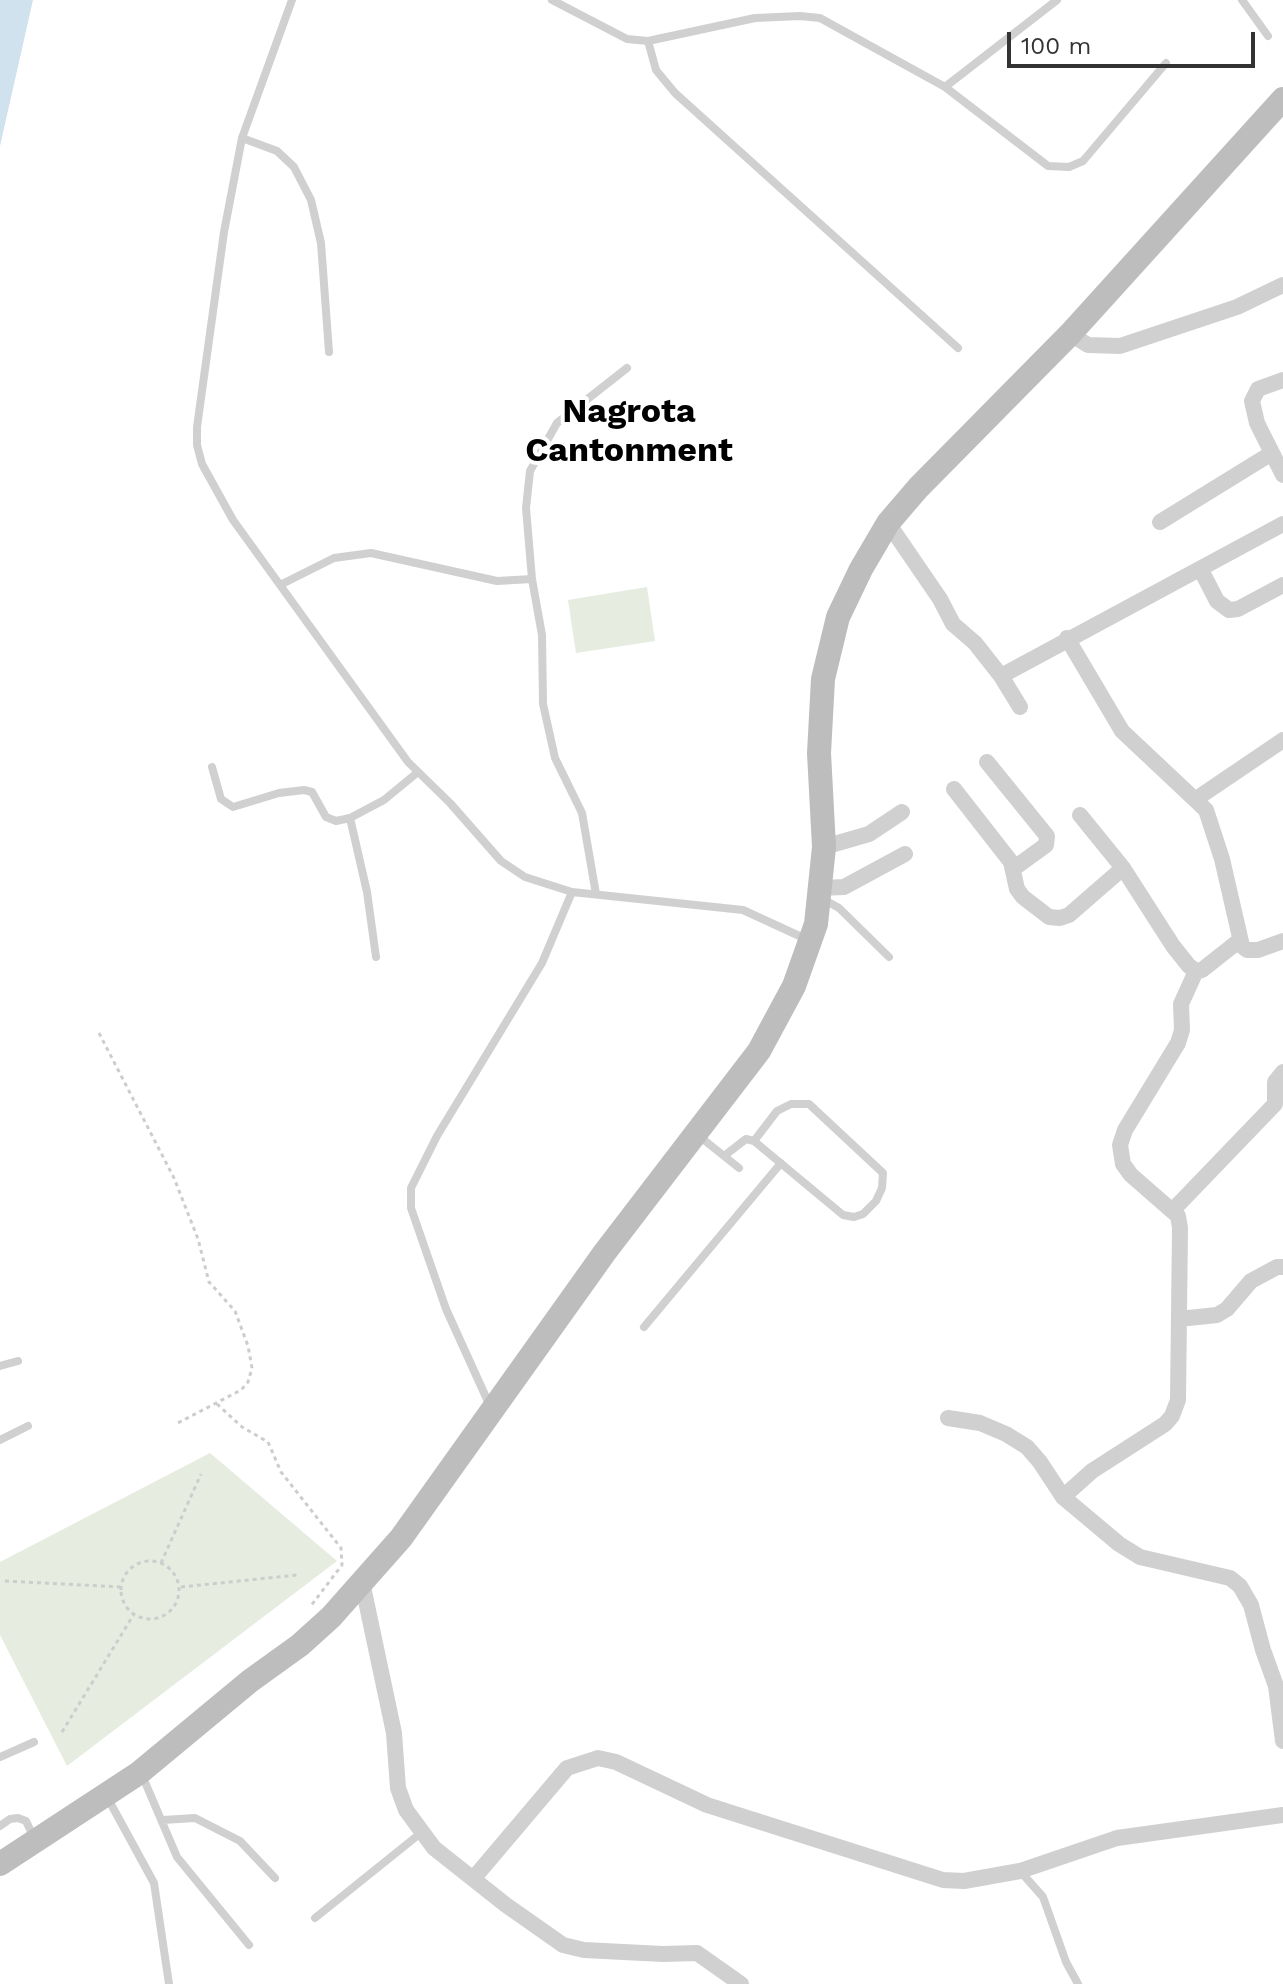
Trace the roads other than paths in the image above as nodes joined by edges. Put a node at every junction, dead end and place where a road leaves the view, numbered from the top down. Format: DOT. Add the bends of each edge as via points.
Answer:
graph roads {
  1 [pos="292,0"];
  2 [pos="552,0"];
  3 [pos="1057,0"];
  4 [pos="1242,0"];
  5 [pos="1268,36"];
  6 [pos="648,41"];
  7 [pos="1166,63"];
  8 [pos="945,87"];
  9 [pos="1283,99"];
  10 [pos="242,138"];
  11 [pos="1283,285"];
  12 [pos="1070,334"];
  13 [pos="958,348"];
  14 [pos="329,352"];
  15 [pos="627,368"];
  16 [pos="1283,380"];
  17 [pos="1272,453"];
  18 [pos="1283,475"];
  19 [pos="1160,522"];
  20 [pos="888,523"];
  21 [pos="1283,524"];
  22 [pos="1201,570"];
  23 [pos="532,579"];
  24 [pos="280,585"];
  25 [pos="1283,585"];
  26 [pos="1067,638"];
  27 [pos="1001,676"];
  28 [pos="1020,707"];
  29 [pos="1283,740"];
  30 [pos="987,762"];
  31 [pos="212,767"];
  32 [pos="418,772"];
  33 [pos="954,789"];
  34 [pos="1196,799"];
  35 [pos="902,812"];
  36 [pos="1080,815"];
  37 [pos="350,818"];
  38 [pos="824,847"];
  39 [pos="905,854"];
  40 [pos="1123,868"];
  41 [pos="1013,869"];
  42 [pos="572,892"];
  43 [pos="819,893"];
  44 [pos="596,894"];
  45 [pos="1240,940"];
  46 [pos="810,941"];
  47 [pos="1283,941"];
  48 [pos="376,957"];
  49 [pos="889,957"];
  50 [pos="1196,971"];
  51 [pos="1283,1072"];
  52 [pos="1280,1100"];
  53 [pos="695,1133"];
  54 [pos="754,1141"];
  55 [pos="724,1156"];
  56 [pos="781,1163"];
  57 [pos="739,1168"];
  58 [pos="1173,1210"];
  59 [pos="1283,1267"];
  60 [pos="1179,1319"];
  61 [pos="644,1327"];
  62 [pos="18,1361"];
  63 [pos="0,1366"];
  64 [pos="492,1410"];
  65 [pos="948,1418"];
  66 [pos="28,1426"];
  67 [pos="0,1440"];
  68 [pos="1063,1497"];
  69 [pos="362,1582"];
  70 [pos="1283,1741"];
  71 [pos="34,1742"];
  72 [pos="0,1757"];
  73 [pos="140,1772"];
  74 [pos="106,1795"];
  75 [pos="1283,1815"];
  76 [pos="163,1820"];
  77 [pos="0,1826"];
  78 [pos="422,1832"];
  79 [pos="35,1841"];
  80 [pos="0,1864"];
  81 [pos="1020,1871"];
  82 [pos="275,1878"];
  83 [pos="473,1879"];
  84 [pos="315,1918"];
  85 [pos="249,1945"];
  86 [pos="169,1984"];
  87 [pos="741,1984"];
  88 [pos="1078,1984"];
  1 -- 10 [label="lane"];
  2 -- 6 [label="lane" via="627,39"];
  3 -- 8 [label="lane"];
  4 -- 5 [label="lane"];
  6 -- 8 [label="lane" via="755,18 820,18"];
  6 -- 13 [label="lane" via="656,70 675,93"];
  7 -- 8 [label="lane" via="1083,161 1069,167 1048,166"];
  9 -- 12 [label="main road"];
  10 -- 14 [label="lane" via="277,151 294,167 311,200 321,243"];
  10 -- 24 [label="lane" via="224,232 197,445 233,520"];
  11 -- 12 [label="street" via="1237,307 1120,346 1088,345"];
  12 -- 20 [label="main road"];
  15 -- 23 [label="lane" via="557,423 530,471 526,508"];
  16 -- 17 [label="street" via="1258,389 1252,401"];
  17 -- 18 [label="street"];
  17 -- 19 [label="street"];
  20 -- 27 [label="street" via="953,624"];
  20 -- 38 [label="main road" via="838,617 823,679 819,753"];
  21 -- 22 [label="street"];
  22 -- 25 [label="street" via="1217,601 1229,610"];
  22 -- 26 [label="street"];
  23 -- 24 [label="lane" via="497,581 371,553 334,558"];
  23 -- 44 [label="lane" via="542,635 543,704 555,758 582,813"];
  24 -- 32 [label="lane"];
  26 -- 27 [label="street"];
  26 -- 34 [label="street" via="1122,731"];
  27 -- 28 [label="street"];
  29 -- 34 [label="street"];
  30 -- 41 [label="street" via="1047,836 1046,845"];
  31 -- 37 [label="lane" via="221,799 233,807 304,790 312,792 326,817"];
  32 -- 37 [label="lane" via="384,800"];
  32 -- 42 [label="lane" via="501,861 525,877"];
  33 -- 41 [label="street"];
  34 -- 45 [label="street" via="1212,823"];
  35 -- 38 [label="street" via="869,834"];
  36 -- 40 [label="street"];
  37 -- 48 [label="lane"];
  38 -- 43 [label="main road"];
  39 -- 43 [label="street" via="844,887"];
  40 -- 41 [label="street" via="1060,918 1049,917 1023,897"];
  40 -- 50 [label="street" via="1173,946"];
  42 -- 44 [label="lane"];
  42 -- 64 [label="lane" via="542,963 411,1188 411,1208 446,1309"];
  43 -- 46 [label="main road"];
  43 -- 49 [label="lane"];
  44 -- 46 [label="lane" via="743,910"];
  45 -- 47 [label="street" via="1247,950"];
  45 -- 50 [label="street"];
  46 -- 53 [label="main road" via="794,986 759,1051"];
  50 -- 58 [label="street" via="1181,1004 1178,1043 1120,1145 1131,1175"];
  51 -- 52 [label="street" via="1275,1082"];
  52 -- 58 [label="street"];
  53 -- 55 [label="lane"];
  53 -- 64 [label="main road"];
  54 -- 55 [label="lane" via="746,1139"];
  54 -- 56 [label="lane"];
  54 -- 56 [label="lane" via="777,1111 809,1104 883,1173 882,1188 863,1214 843,1215"];
  55 -- 57 [label="lane"];
  56 -- 61 [label="lane"];
  58 -- 60 [label="street" via="1180,1228"];
  59 -- 60 [label="street" via="1251,1281 1217,1315"];
  60 -- 68 [label="street" via="1178,1400 1172,1416"];
  62 -- 63 [label="lane"];
  64 -- 69 [label="main road" via="408,1528"];
  65 -- 68 [label="street" via="980,1423 1027,1447"];
  66 -- 67 [label="lane"];
  68 -- 70 [label="street" via="1140,1557 1230,1578 1240,1586 1276,1686"];
  69 -- 73 [label="main road" via="305,1640"];
  69 -- 78 [label="street" via="394,1733 398,1788"];
  71 -- 72 [label="lane"];
  73 -- 74 [label="main road"];
  73 -- 76 [label="lane"];
  74 -- 79 [label="main road"];
  74 -- 86 [label="lane" via="154,1883"];
  75 -- 81 [label="street" via="1117,1838"];
  76 -- 82 [label="lane" via="195,1818 240,1841"];
  76 -- 85 [label="lane" via="177,1857"];
  77 -- 79 [label="lane" via="10,1819 26,1821"];
  78 -- 83 [label="street"];
  78 -- 84 [label="lane"];
  79 -- 80 [label="main road"];
  81 -- 83 [label="street" via="964,1881 921,1875 707,1805 598,1758 567,1768"];
  81 -- 88 [label="lane" via="1043,1897"];
  83 -- 87 [label="street" via="563,1945 697,1953"];
}
